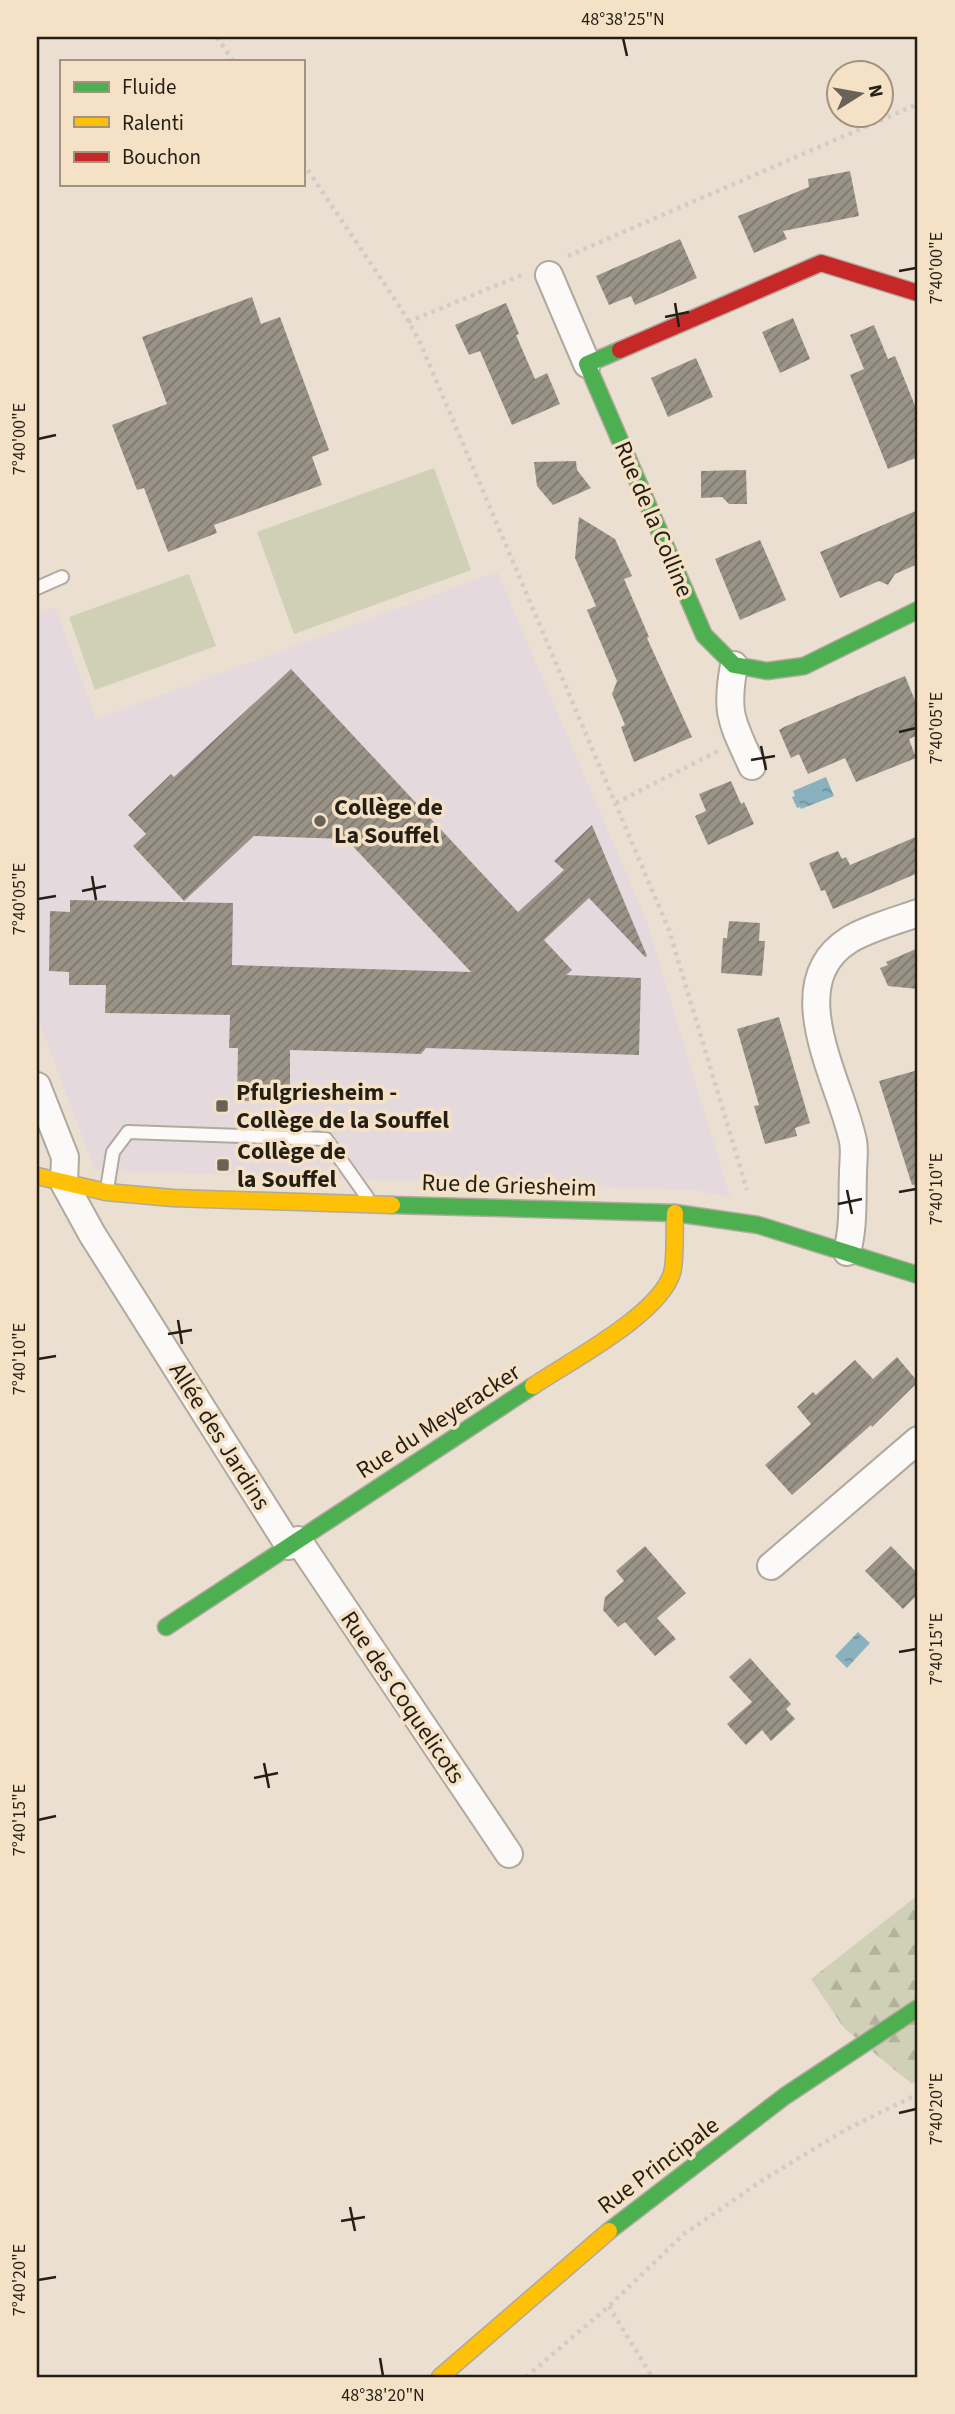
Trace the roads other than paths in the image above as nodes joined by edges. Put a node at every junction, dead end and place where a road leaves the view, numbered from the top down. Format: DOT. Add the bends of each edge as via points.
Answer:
graph roads {
  1 [pos="547,268"];
  2 [pos="918,293"];
  3 [pos="587,364"];
  4 [pos="62,577"];
  5 [pos="37,588"];
  6 [pos="918,610"];
  7 [pos="734,664"];
  8 [pos="752,766"];
  9 [pos="918,912"];
  10 [pos="37,1086"];
  11 [pos="37,1176"];
  12 [pos="77,1186"];
  13 [pos="106,1192"];
  14 [pos="371,1203"];
  15 [pos="675,1213"];
  16 [pos="847,1252"];
  17 [pos="918,1275"];
  18 [pos="918,1440"];
  19 [pos="293,1543"];
  20 [pos="771,1566"];
  21 [pos="166,1628"];
  22 [pos="509,1854"];
  23 [pos="918,2008"];
  24 [pos="440,2377"];
  1 -- 3 [label="street, Rue de la Colline"];
  2 -- 3 [label="street" via="821,263"];
  3 -- 7 [label="street, Rue de la Colline" via="704,635"];
  4 -- 5 [label="lane"];
  6 -- 7 [label="street" via="804,666 766,671"];
  7 -- 8 [label="street" via="731,718"];
  9 -- 16 [label="street" via="849,940 821,972 816,991 816,1016 854,1143 852,1235"];
  10 -- 12 [label="street"];
  11 -- 12 [label="street, Rue de Griesheim"];
  12 -- 13 [label="street, Rue de Griesheim"];
  12 -- 19 [label="street, Allée des Jardins" via="92,1234"];
  13 -- 14 [label="street, Rue de Griesheim"];
  13 -- 14 [label="lane" via="113,1152 128,1132 246,1135 326,1139"];
  14 -- 15 [label="street, Rue de Griesheim"];
  15 -- 16 [label="street, Rue de Griesheim" via="758,1225"];
  15 -- 19 [label="street, Rue du Meyeracker" via="672,1273 655,1301 634,1320"];
  16 -- 17 [label="street, Rue de Griesheim"];
  18 -- 20 [label="street"];
  19 -- 21 [label="street, Rue du Meyeracker"];
  19 -- 22 [label="street, Rue des Coquelicots"];
  23 -- 24 [label="street, Rue Principale" via="785,2096 592,2244"];
}
